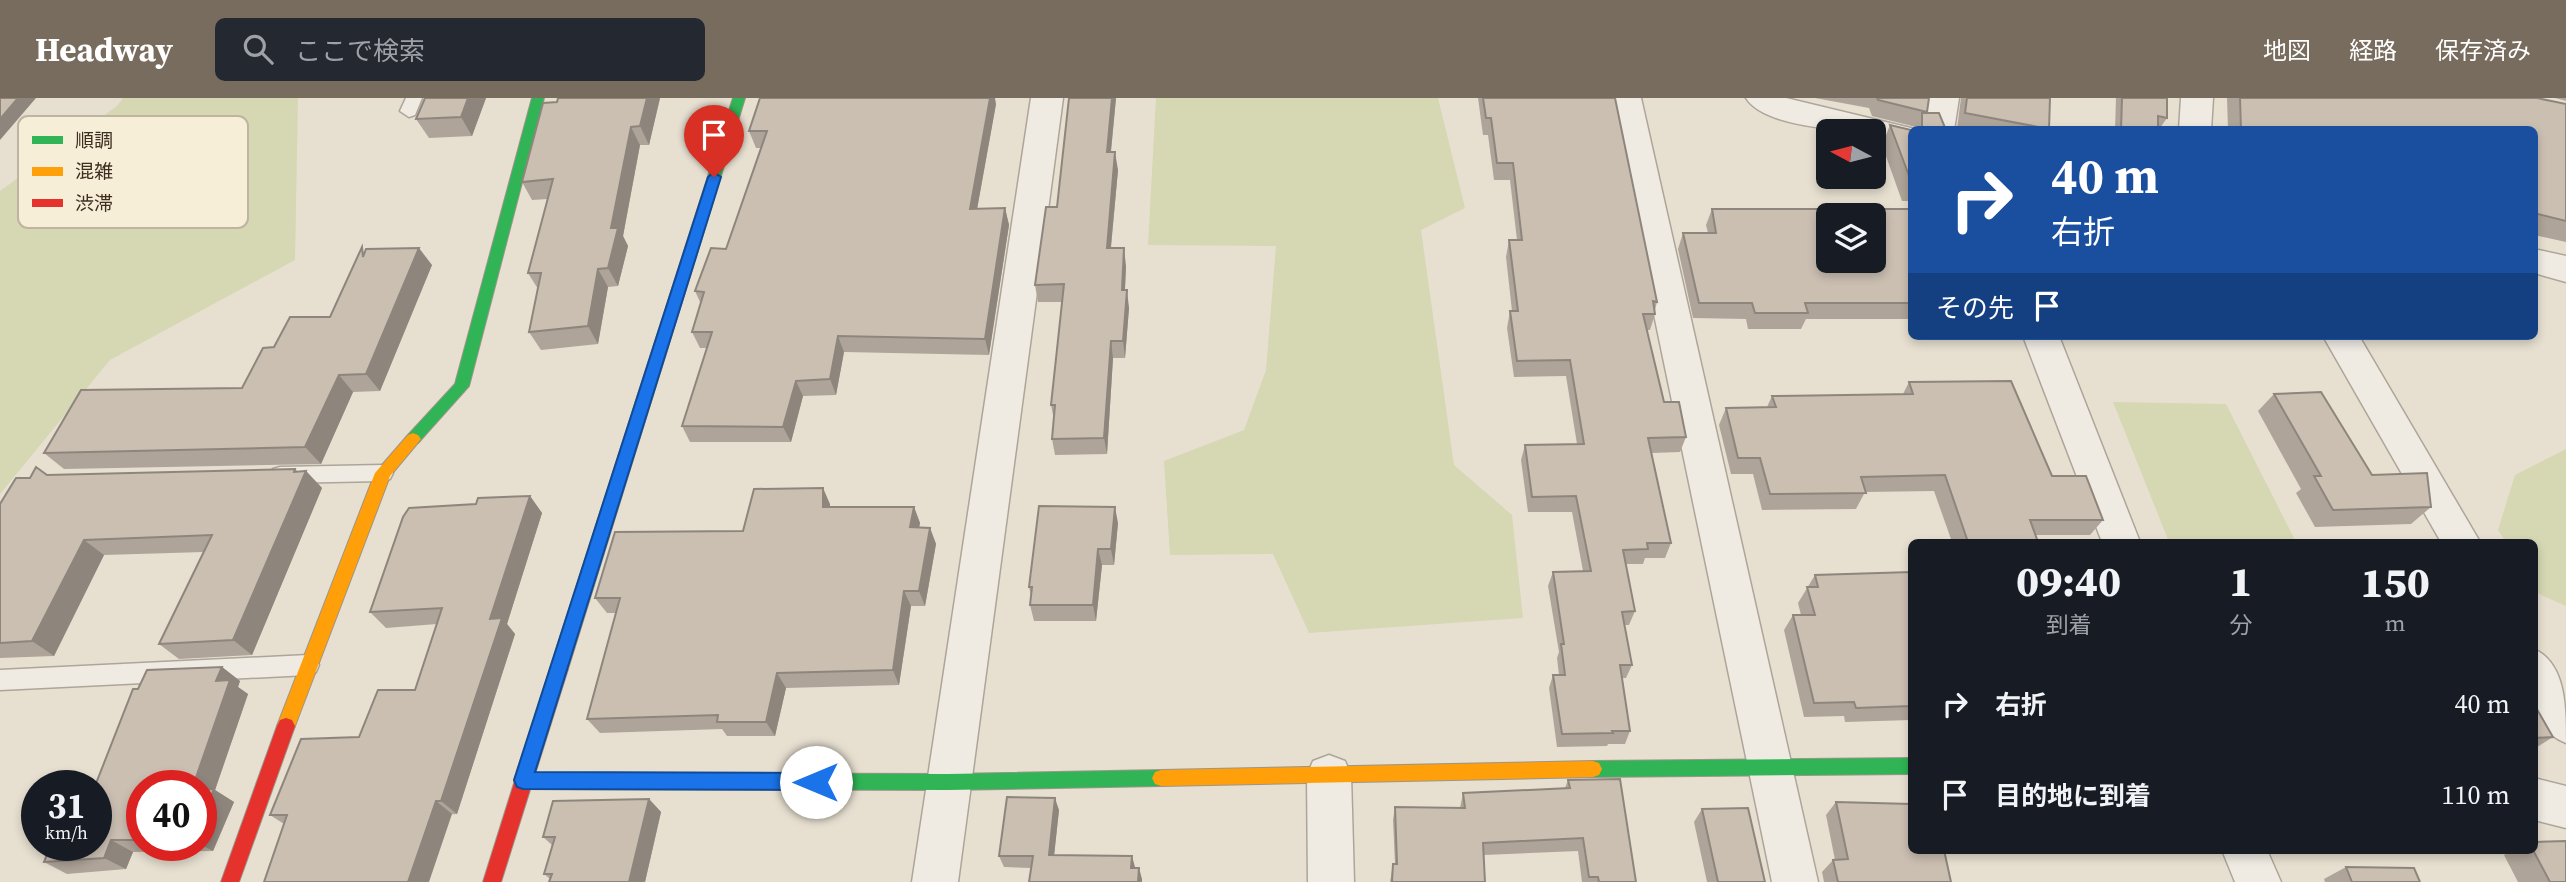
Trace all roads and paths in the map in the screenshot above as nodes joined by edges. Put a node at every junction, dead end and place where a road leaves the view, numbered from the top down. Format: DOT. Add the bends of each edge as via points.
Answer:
graph roads {
  1 [pos="538,98"];
  2 [pos="739,98"];
  3 [pos="1047,98"];
  4 [pos="1625,98"];
  5 [pos="1762,98"];
  6 [pos="1943,98"];
  7 [pos="2197,98"];
  8 [pos="1939,126"];
  9 [pos="2195,126"];
  10 [pos="1908,137"];
  11 [pos="2042,340"];
  12 [pos="2343,340"];
  13 [pos="383,473"];
  14 [pos="259,476"];
  15 [pos="2120,539"];
  16 [pos="2459,539"];
  17 [pos="308,664"];
  18 [pos="2538,675"];
  19 [pos="0,680"];
  20 [pos="2566,723"];
  21 [pos="1768,766"];
  22 [pos="1908,766"];
  23 [pos="1329,775"];
  24 [pos="523,780"];
  25 [pos="948,782"];
  26 [pos="2538,800"];
  27 [pos="2566,807"];
  28 [pos="2246,854"];
  29 [pos="230,882"];
  30 [pos="492,882"];
  31 [pos="935,882"];
  32 [pos="1331,882"];
  33 [pos="1796,882"];
  34 [pos="2258,882"];
  1 -- 13 [label="street" via="462,386"];
  2 -- 24 [label="street"];
  3 -- 25 [label="street"];
  4 -- 21 [label="street"];
  5 -- 10 [label="street" via="1778,107"];
  6 -- 8 [label="street"];
  7 -- 9 [label="street"];
  11 -- 15 [label="street"];
  12 -- 16 [label="street"];
  13 -- 14 [label="lane"];
  13 -- 17 [label="street"];
  17 -- 19 [label="lane"];
  17 -- 29 [label="street"];
  18 -- 20 [label="street"];
  21 -- 22 [label="street"];
  21 -- 23 [label="street"];
  21 -- 33 [label="street"];
  23 -- 25 [label="street"];
  23 -- 32 [label="street"];
  24 -- 25 [label="street"];
  24 -- 30 [label="street"];
  25 -- 31 [label="street"];
  26 -- 27 [label="street"];
  28 -- 34 [label="street"];
}
